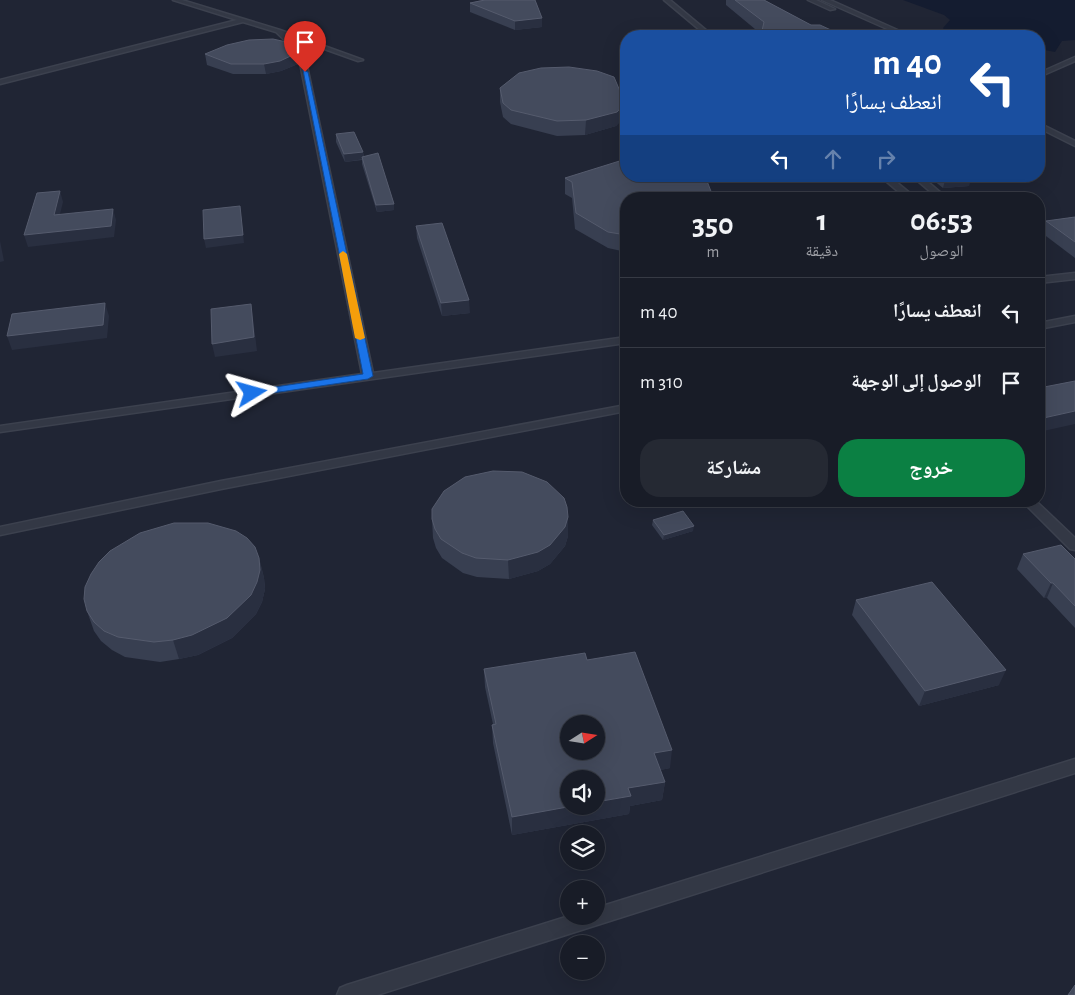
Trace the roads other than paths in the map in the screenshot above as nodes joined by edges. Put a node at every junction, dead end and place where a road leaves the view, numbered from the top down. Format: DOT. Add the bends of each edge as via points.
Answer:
graph roads {
  1 [pos="176,0"];
  2 [pos="667,0"];
  3 [pos="811,0"];
  4 [pos="825,0"];
  5 [pos="242,21"];
  6 [pos="703,30"];
  7 [pos="880,30"];
  8 [pos="894,30"];
  9 [pos="278,31"];
  10 [pos="1075,59"];
  11 [pos="360,60"];
  12 [pos="1045,73"];
  13 [pos="0,82"];
  14 [pos="1045,128"];
  15 [pos="1075,144"];
  16 [pos="892,182"];
  17 [pos="923,182"];
  18 [pos="904,192"];
  19 [pos="935,192"];
  20 [pos="1075,276"];
  21 [pos="1045,280"];
  22 [pos="1075,319"];
  23 [pos="1045,325"];
  24 [pos="620,341"];
  25 [pos="368,376"];
  26 [pos="620,409"];
  27 [pos="0,429"];
  28 [pos="1034,507"];
  29 [pos="0,532"];
  30 [pos="1075,546"];
  31 [pos="1075,766"];
  32 [pos="347,995"];
  1 -- 5 [label="lane"];
  2 -- 6 [label="lane"];
  3 -- 7 [label="lane"];
  4 -- 8 [label="lane"];
  5 -- 9 [label="lane"];
  5 -- 13 [label="lane"];
  9 -- 11 [label="lane"];
  9 -- 25 [label="lane" via="301,52"];
  10 -- 12 [label="lane"];
  14 -- 15 [label="lane"];
  16 -- 18 [label="lane"];
  17 -- 19 [label="lane"];
  20 -- 21 [label="lane"];
  22 -- 23 [label="lane"];
  24 -- 25 [label="lane"];
  25 -- 27 [label="lane"];
  26 -- 29 [label="lane" via="220,485"];
  28 -- 30 [label="lane"];
  31 -- 32 [label="lane"];
}
